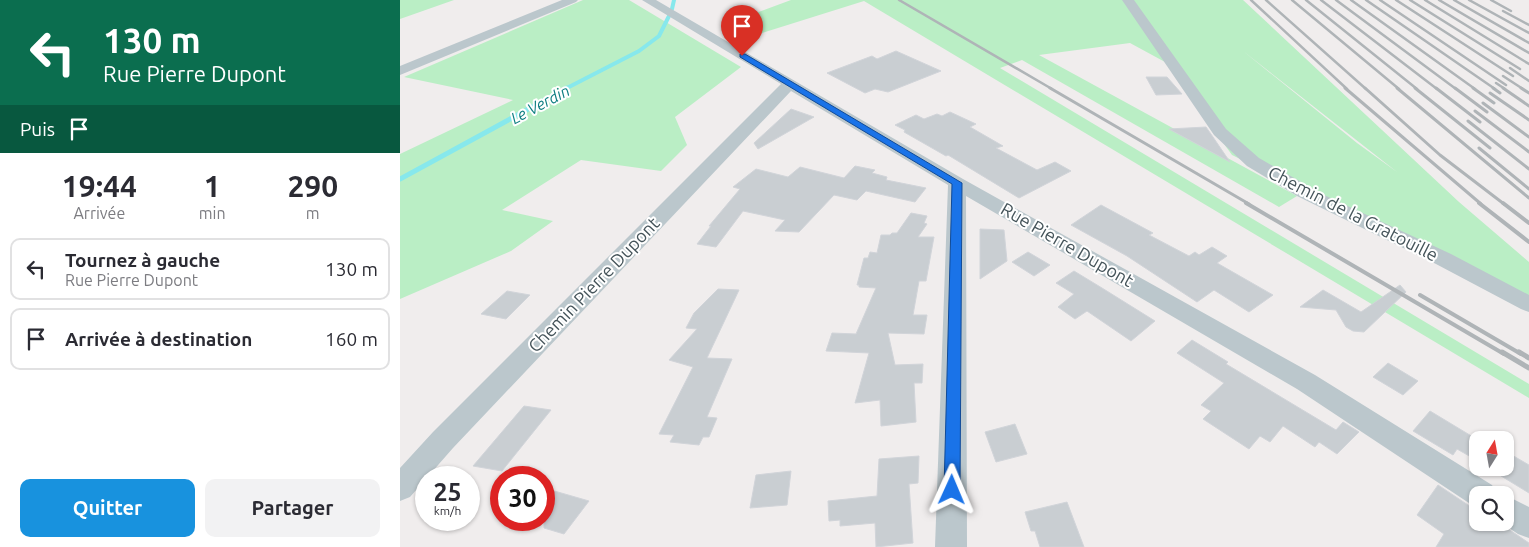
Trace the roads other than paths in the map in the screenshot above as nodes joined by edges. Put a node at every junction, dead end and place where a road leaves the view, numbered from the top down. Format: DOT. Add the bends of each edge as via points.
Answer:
graph roads {
  1 [pos="572,0"];
  2 [pos="648,0"];
  3 [pos="1128,0"];
  4 [pos="400,71"];
  5 [pos="790,84"];
  6 [pos="957,183"];
  7 [pos="1529,304"];
  8 [pos="1469,487"];
  9 [pos="400,488"];
  10 [pos="1514,515"];
  11 [pos="1529,524"];
  12 [pos="951,547"];
  1 -- 4 [label="street"];
  2 -- 5 [label="street, Rue Pierre Dupont"];
  3 -- 7 [label="street, Chemin de la Gratouille" via="1220,132 1258,166"];
  5 -- 6 [label="street, Rue Pierre Dupont"];
  5 -- 9 [label="street, Chemin Pierre Dupont"];
  6 -- 8 [label="street, Rue Pierre Dupont" via="1306,382"];
  6 -- 12 [label="street"];
  10 -- 11 [label="street"];
}
